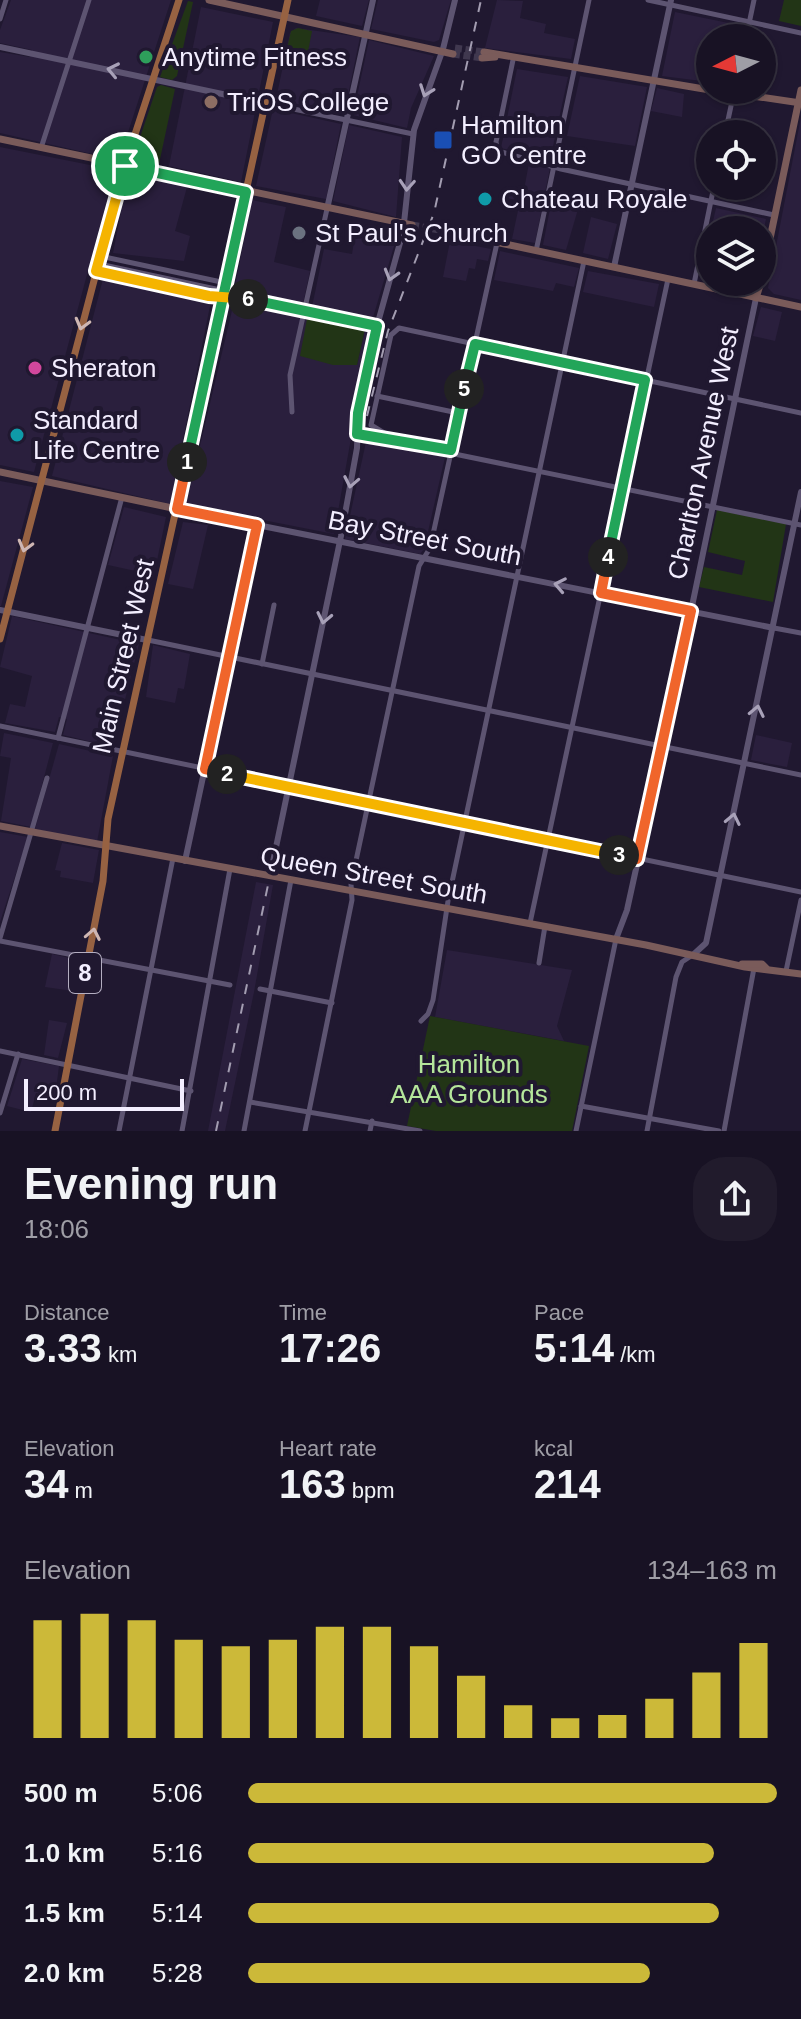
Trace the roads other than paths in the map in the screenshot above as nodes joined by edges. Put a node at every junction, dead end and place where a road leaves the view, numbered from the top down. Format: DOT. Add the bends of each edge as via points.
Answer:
graph roads {
  1 [pos="6,0"];
  2 [pos="89,0"];
  3 [pos="179,0"];
  4 [pos="209,0"];
  5 [pos="288,0"];
  6 [pos="373,0"];
  7 [pos="455,0"];
  8 [pos="589,0"];
  9 [pos="648,0"];
  10 [pos="754,0"];
  11 [pos="671,2"];
  12 [pos="284,16"];
  13 [pos="0,19"];
  14 [pos="750,22"];
  15 [pos="365,33"];
  16 [pos="801,33"];
  17 [pos="0,47"];
  18 [pos="443,49"];
  19 [pos="454,51"];
  20 [pos="483,55"];
  21 [pos="513,60"];
  22 [pos="69,61"];
  23 [pos="575,69"];
  24 [pos="154,79"];
  25 [pos="654,81"];
  26 [pos="696,88"];
  27 [pos="801,90"];
  28 [pos="776,99"];
  29 [pos="265,103"];
  30 [pos="800,103"];
  31 [pos="346,121"];
  32 [pos="413,134"];
  33 [pos="0,139"];
  34 [pos="41,149"];
  35 [pos="125,166"];
  36 [pos="555,166"];
  37 [pos="632,185"];
  38 [pos="246,192"];
  39 [pos="711,201"];
  40 [pos="327,209"];
  41 [pos="774,215"];
  42 [pos="408,224"];
  43 [pos="444,231"];
  44 [pos="497,243"];
  45 [pos="536,251"];
  46 [pos="584,261"];
  47 [pos="98,264"];
  48 [pos="614,267"];
  49 [pos="668,279"];
  50 [pos="694,284"];
  51 [pos="225,289"];
  52 [pos="756,298"];
  53 [pos="801,307"];
  54 [pos="305,311"];
  55 [pos="377,326"];
  56 [pos="475,344"];
  57 [pos="561,362"];
  58 [pos="645,380"];
  59 [pos="377,396"];
  60 [pos="734,399"];
  61 [pos="292,412"];
  62 [pos="801,413"];
  63 [pos="458,414"];
  64 [pos="357,434"];
  65 [pos="399,442"];
  66 [pos="451,450"];
  67 [pos="538,469"];
  68 [pos="0,472"];
  69 [pos="42,480"];
  70 [pos="623,487"];
  71 [pos="801,492"];
  72 [pos="122,496"];
  73 [pos="714,505"];
  74 [pos="177,509"];
  75 [pos="798,524"];
  76 [pos="257,525"];
  77 [pos="340,542"];
  78 [pos="425,559"];
  79 [pos="515,577"];
  80 [pos="601,593"];
  81 [pos="274,605"];
  82 [pos="4,611"];
  83 [pos="691,611"];
  84 [pos="88,628"];
  85 [pos="774,628"];
  86 [pos="801,633"];
  87 [pos="0,639"];
  88 [pos="147,640"];
  89 [pos="228,657"];
  90 [pos="262,664"];
  91 [pos="312,675"];
  92 [pos="391,693"];
  93 [pos="488,712"];
  94 [pos="0,726"];
  95 [pos="572,728"];
  96 [pos="58,738"];
  97 [pos="663,746"];
  98 [pos="122,752"];
  99 [pos="744,762"];
  100 [pos="205,769"];
  101 [pos="801,775"];
  102 [pos="47,778"];
  103 [pos="288,787"];
  104 [pos="367,804"];
  105 [pos="464,823"];
  106 [pos="0,826"];
  107 [pos="33,832"];
  108 [pos="548,841"];
  109 [pos="106,846"];
  110 [pos="173,858"];
  111 [pos="637,859"];
  112 [pos="185,861"];
  113 [pos="230,869"];
  114 [pos="270,876"];
  115 [pos="721,876"];
  116 [pos="291,880"];
  117 [pos="351,891"];
  118 [pos="801,892"];
  119 [pos="801,900"];
  120 [pos="448,908"];
  121 [pos="530,923"];
  122 [pos="545,926"];
  123 [pos="0,939"];
  124 [pos="616,939"];
  125 [pos="694,954"];
  126 [pos="88,958"];
  127 [pos="539,963"];
  128 [pos="742,964"];
  129 [pos="754,968"];
  130 [pos="766,968"];
  131 [pos="150,969"];
  132 [pos="786,971"];
  133 [pos="801,974"];
  134 [pos="210,981"];
  135 [pos="230,985"];
  136 [pos="260,989"];
  137 [pos="271,991"];
  138 [pos="332,1003"];
  139 [pos="421,1021"];
  140 [pos="0,1051"];
  141 [pos="18,1054"];
  142 [pos="67,1065"];
  143 [pos="129,1079"];
  144 [pos="191,1091"];
  145 [pos="250,1102"];
  146 [pos="581,1106"];
  147 [pos="309,1111"];
  148 [pos="0,1113"];
  149 [pos="649,1118"];
  150 [pos="372,1121"];
  151 [pos="55,1131"];
  152 [pos="119,1131"];
  153 [pos="182,1131"];
  154 [pos="244,1131"];
  155 [pos="305,1131"];
  156 [pos="370,1131"];
  157 [pos="420,1131"];
  158 [pos="576,1131"];
  159 [pos="647,1131"];
  160 [pos="721,1131"];
  1 -- 13 [label="street"];
  2 -- 22 [label="street"];
  3 -- 24 [label="main road"];
  4 -- 12 [label="main road"];
  5 -- 12 [label="main road, 8"];
  6 -- 15 [label="street"];
  7 -- 18 [label="street"];
  8 -- 23 [label="street"];
  9 -- 11 [label="street"];
  10 -- 14 [label="street"];
  11 -- 14 [label="street"];
  11 -- 25 [label="street"];
  12 -- 15 [label="main road"];
  12 -- 29 [label="main road, 8"];
  14 -- 16 [label="street"];
  15 -- 18 [label="main road"];
  15 -- 31 [label="street"];
  17 -- 22 [label="street"];
  18 -- 19 [label="main road"];
  18 -- 32 [label="street, one-way"];
  20 -- 21 [label="main road"];
  21 -- 23 [label="main road"];
  21 -- 36 [label="street" via="496,149"];
  24 -- 22 [label="street, one-way"];
  22 -- 34 [label="street"];
  23 -- 25 [label="main road"];
  23 -- 36 [label="street"];
  24 -- 29 [label="street"];
  24 -- 35 [label="main road"];
  25 -- 26 [label="main road"];
  25 -- 37 [label="street"];
  27 -- 30 [label="main road"];
  28 -- 30 [label="main road"];
  29 -- 31 [label="street"];
  29 -- 38 [label="main road, 8"];
  30 -- 41 [label="main road"];
  31 -- 32 [label="street"];
  31 -- 40 [label="street"];
  32 -- 42 [label="street, one-way"];
  33 -- 34 [label="main road"];
  34 -- 35 [label="main road"];
  35 -- 38 [label="main road"];
  35 -- 47 [label="main road"];
  36 -- 37 [label="street"];
  36 -- 45 [label="street"];
  37 -- 39 [label="street"];
  37 -- 48 [label="street"];
  38 -- 40 [label="main road"];
  38 -- 51 [label="main road, Main Street West / 8"];
  39 -- 41 [label="street"];
  39 -- 50 [label="street"];
  40 -- 42 [label="main road"];
  40 -- 54 [label="street"];
  42 -- 55 [label="street, one-way"];
  43 -- 44 [label="main road"];
  44 -- 45 [label="main road"];
  44 -- 56 [label="street"];
  45 -- 46 [label="main road"];
  46 -- 48 [label="main road"];
  46 -- 57 [label="street"];
  47 -- 51 [label="street"];
  47 -- 51 [label="street" via="209,296"];
  47 -- 69 [label="main road, one-way"];
  48 -- 49 [label="main road"];
  49 -- 50 [label="main road"];
  49 -- 58 [label="street"];
  50 -- 52 [label="main road"];
  51 -- 54 [label="street"];
  51 -- 74 [label="main road, Main Street West / 8"];
  52 -- 53 [label="main road"];
  52 -- 60 [label="street, Charlton Avenue West"];
  54 -- 55 [label="street"];
  54 -- 61 [label="street" via="290,376"];
  55 -- 64 [label="street"];
  56 -- 57 [label="street"];
  56 -- 59 [label="street" via="394,330"];
  56 -- 63 [label="street"];
  57 -- 58 [label="street"];
  57 -- 67 [label="street"];
  58 -- 60 [label="street"];
  58 -- 70 [label="street"];
  59 -- 63 [label="street"];
  59 -- 65 [label="street" via="371,428"];
  60 -- 62 [label="street"];
  60 -- 73 [label="street, Charlton Avenue West"];
  63 -- 66 [label="street"];
  64 -- 65 [label="street"];
  64 -- 77 [label="street, one-way"];
  65 -- 66 [label="street"];
  66 -- 67 [label="street"];
  66 -- 78 [label="street"];
  67 -- 70 [label="street"];
  67 -- 79 [label="street"];
  68 -- 69 [label="main road, Bay Street South"];
  69 -- 72 [label="main road, Bay Street South"];
  69 -- 82 [label="main road, one-way"];
  70 -- 73 [label="street"];
  70 -- 80 [label="street"];
  71 -- 75 [label="street"];
  72 -- 74 [label="main road, Bay Street South"];
  72 -- 84 [label="street"];
  73 -- 75 [label="street"];
  73 -- 83 [label="street, Charlton Avenue West"];
  74 -- 76 [label="street, Bay Street South"];
  74 -- 88 [label="main road, Main Street West / 8"];
  75 -- 85 [label="street"];
  76 -- 77 [label="street, Bay Street South"];
  76 -- 89 [label="street"];
  77 -- 78 [label="street, Bay Street South"];
  77 -- 91 [label="street, one-way"];
  78 -- 79 [label="street, Bay Street South"];
  78 -- 92 [label="street" via="419,566"];
  80 -- 79 [label="street, Bay Street South, one-way"];
  79 -- 93 [label="street"];
  80 -- 83 [label="street, Bay Street South"];
  80 -- 95 [label="street"];
  81 -- 90 [label="street"];
  82 -- 84 [label="street"];
  82 -- 87 [label="main road"];
  83 -- 85 [label="street, Bay Street South"];
  83 -- 97 [label="street, Charlton Avenue West"];
  84 -- 88 [label="street"];
  84 -- 96 [label="street"];
  85 -- 86 [label="street, Bay Street South"];
  99 -- 85 [label="street, one-way"];
  88 -- 89 [label="street"];
  88 -- 98 [label="main road, Main Street West / 8"];
  89 -- 90 [label="street"];
  89 -- 100 [label="street"];
  90 -- 91 [label="street"];
  91 -- 92 [label="street"];
  91 -- 103 [label="street"];
  92 -- 93 [label="street"];
  92 -- 104 [label="street"];
  93 -- 95 [label="street"];
  93 -- 105 [label="street"];
  94 -- 96 [label="street"];
  95 -- 97 [label="street"];
  95 -- 108 [label="street"];
  96 -- 98 [label="street"];
  97 -- 99 [label="street"];
  97 -- 111 [label="street, Charlton Avenue West"];
  98 -- 100 [label="street"];
  98 -- 109 [label="main road, Main Street West / 8"];
  99 -- 101 [label="street"];
  115 -- 99 [label="street, one-way"];
  100 -- 103 [label="street"];
  100 -- 112 [label="street"];
  102 -- 107 [label="street"];
  103 -- 104 [label="street"];
  103 -- 114 [label="street"];
  104 -- 105 [label="street"];
  104 -- 117 [label="street"];
  105 -- 108 [label="street"];
  105 -- 120 [label="street"];
  106 -- 107 [label="main road, Queen Street South"];
  107 -- 109 [label="main road, Queen Street South"];
  107 -- 123 [label="street"];
  108 -- 111 [label="street"];
  108 -- 121 [label="street"];
  109 -- 110 [label="main road, Queen Street South"];
  126 -- 109 [label="main road, Main Street West / 8, one-way"];
  110 -- 112 [label="main road, Queen Street South"];
  110 -- 131 [label="street"];
  111 -- 115 [label="street"];
  111 -- 124 [label="street, Charlton Avenue West"];
  112 -- 113 [label="main road, Queen Street South"];
  113 -- 114 [label="main road, Queen Street South"];
  113 -- 134 [label="street"];
  114 -- 116 [label="main road, Queen Street South"];
  115 -- 118 [label="street"];
  115 -- 125 [label="street" via="706,943"];
  116 -- 117 [label="main road, Queen Street South"];
  116 -- 137 [label="street"];
  117 -- 120 [label="main road, Queen Street South"];
  117 -- 138 [label="street"];
  119 -- 132 [label="street"];
  120 -- 121 [label="main road, Queen Street South"];
  120 -- 139 [label="street" via="430,1011"];
  121 -- 122 [label="main road, Queen Street South"];
  122 -- 124 [label="main road, Queen Street South"];
  122 -- 127 [label="street"];
  123 -- 126 [label="street"];
  124 -- 125 [label="main road, Queen Street South"];
  124 -- 146 [label="street, Charlton Avenue West"];
  125 -- 128 [label="main road, Queen Street South"];
  125 -- 149 [label="street" via="682,962 676,977"];
  126 -- 131 [label="street"];
  126 -- 142 [label="main road, Main Street West / 8"];
  128 -- 129 [label="main road, Queen Street South"];
  128 -- 130 [label="main road, Queen Street South"];
  129 -- 130 [label="main road, Queen Street South"];
  129 -- 160 [label="street"];
  130 -- 132 [label="main road, Queen Street South"];
  131 -- 134 [label="street"];
  131 -- 143 [label="street"];
  132 -- 133 [label="main road, Queen Street South"];
  134 -- 135 [label="street"];
  134 -- 144 [label="street"];
  136 -- 137 [label="street"];
  137 -- 138 [label="street"];
  137 -- 145 [label="street"];
  138 -- 147 [label="street"];
  140 -- 141 [label="street"];
  141 -- 142 [label="street"];
  141 -- 148 [label="street"];
  142 -- 143 [label="street"];
  142 -- 151 [label="main road, Main Street West / 8"];
  143 -- 144 [label="street"];
  143 -- 152 [label="street"];
  144 -- 153 [label="street"];
  145 -- 147 [label="street"];
  145 -- 154 [label="street"];
  146 -- 149 [label="street"];
  146 -- 158 [label="street, Charlton Avenue West"];
  147 -- 150 [label="street"];
  147 -- 155 [label="street"];
  149 -- 159 [label="street"];
  149 -- 160 [label="street"];
  150 -- 156 [label="street"];
  150 -- 157 [label="street"];
}
